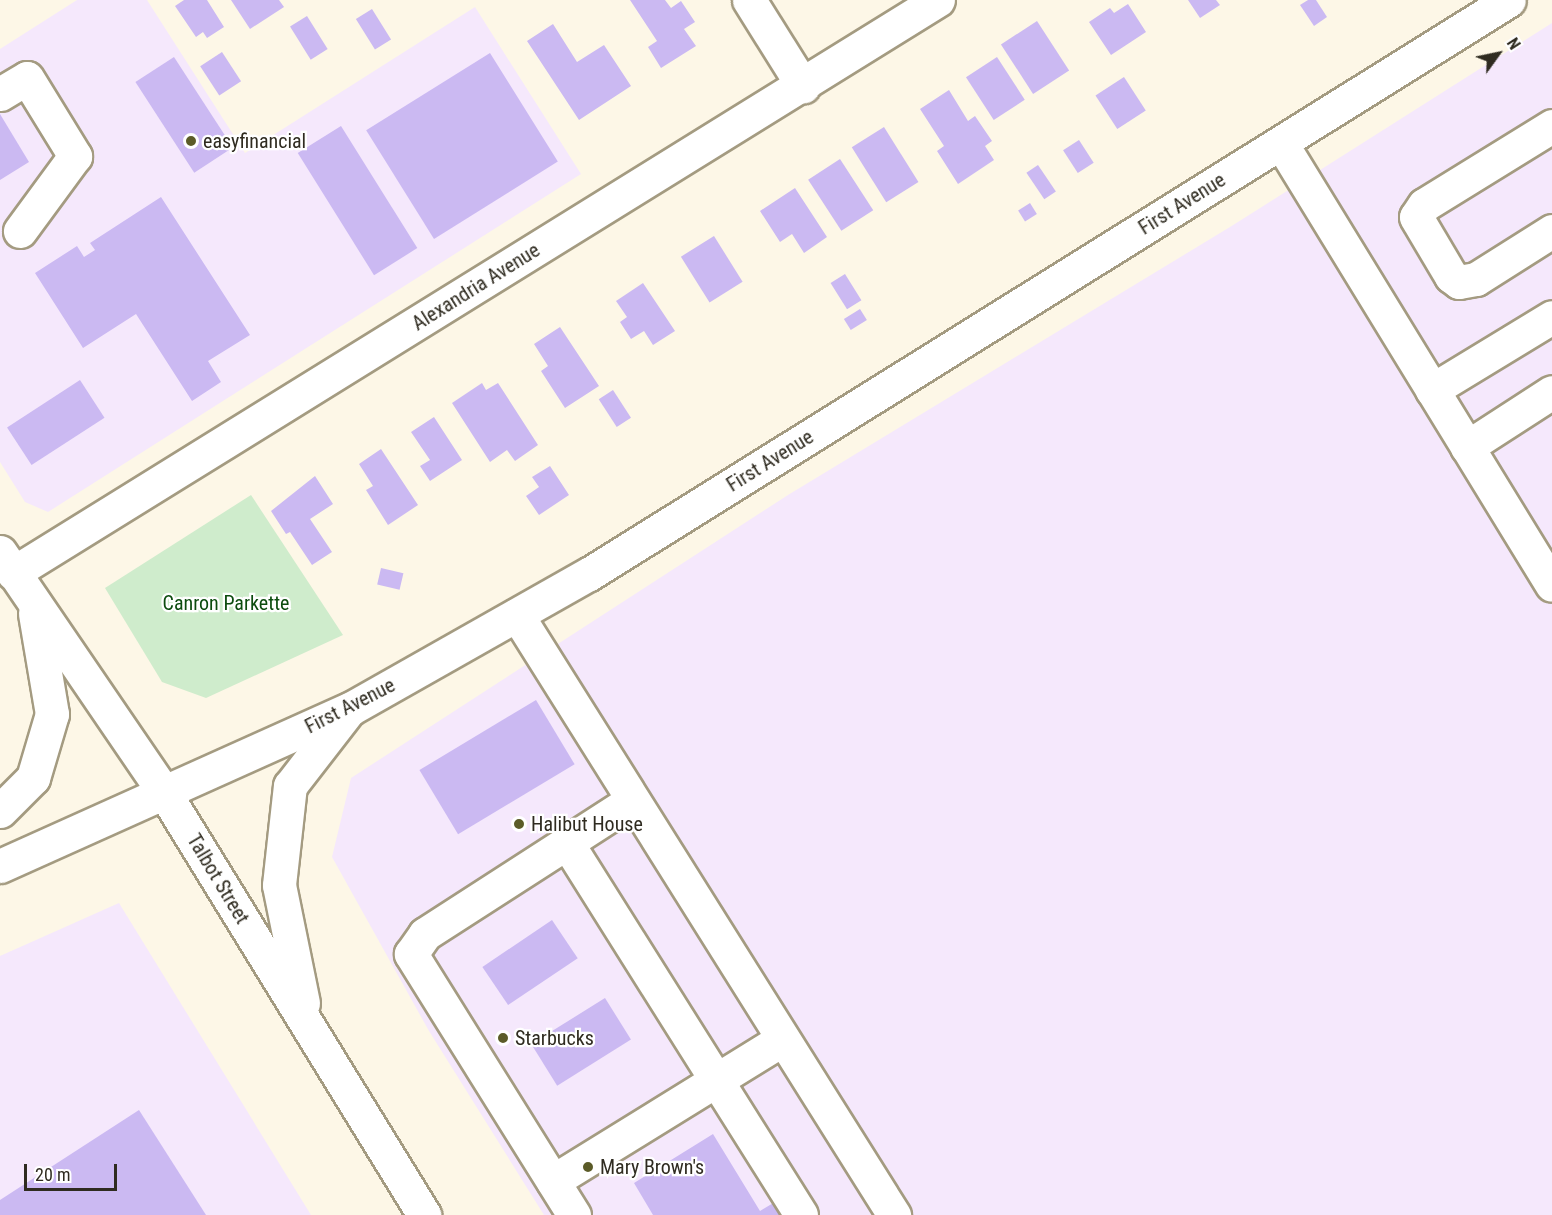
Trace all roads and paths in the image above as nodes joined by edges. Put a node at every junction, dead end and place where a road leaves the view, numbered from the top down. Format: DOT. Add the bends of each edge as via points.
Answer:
graph roads {
  1 [pos="749,0"];
  2 [pos="938,0"];
  3 [pos="1509,0"];
  4 [pos="803,86"];
  5 [pos="0,94"];
  6 [pos="1552,126"];
  7 [pos="1281,143"];
  8 [pos="20,231"];
  9 [pos="1552,231"];
  10 [pos="1552,317"];
  11 [pos="1432,390"];
  12 [pos="1552,392"];
  13 [pos="1467,447"];
  14 [pos="7,562"];
  15 [pos="1552,585"];
  16 [pos="34,605"];
  17 [pos="517,615"];
  18 [pos="350,709"];
  19 [pos="164,792"];
  20 [pos="633,800"];
  21 [pos="0,811"];
  22 [pos="567,843"];
  23 [pos="0,866"];
  24 [pos="307,1026"];
  25 [pos="783,1038"];
  26 [pos="716,1080"];
  27 [pos="553,1181"];
  28 [pos="424,1215"];
  29 [pos="574,1215"];
  30 [pos="801,1215"];
  31 [pos="894,1215"];
  1 -- 4 [label="main road"];
  2 -- 4 [label="main road, Alexandria Avenue"];
  3 -- 7 [label="main road, First Avenue"];
  4 -- 14 [label="main road, Alexandria Avenue"];
  5 -- 8 [label="main road" via="27,78 75,156"];
  6 -- 9 [label="main road" via="1424,205 1416,217 1451,276 1466,283"];
  7 -- 11 [label="main road"];
  7 -- 17 [label="main road, First Avenue"];
  10 -- 11 [label="main road"];
  11 -- 13 [label="main road"];
  12 -- 13 [label="main road"];
  13 -- 15 [label="main road"];
  14 -- 16 [label="main road, Talbot Street"];
  16 -- 19 [label="main road, Talbot Street"];
  16 -- 21 [label="main road" via="52,714 33,778"];
  17 -- 18 [label="main road, First Avenue"];
  17 -- 20 [label="main road"];
  18 -- 19 [label="main road, First Avenue"];
  18 -- 24 [label="main road" via="290,786 279,885"];
  19 -- 23 [label="main road, First Avenue"];
  19 -- 24 [label="main road, Talbot Street"];
  20 -- 22 [label="main road"];
  20 -- 25 [label="main road"];
  22 -- 26 [label="main road"];
  22 -- 27 [label="main road" via="425,934 411,954"];
  24 -- 28 [label="main road, Talbot Street"];
  25 -- 26 [label="main road"];
  25 -- 31 [label="main road"];
  26 -- 27 [label="main road"];
  26 -- 30 [label="main road"];
  27 -- 29 [label="main road"];
}
